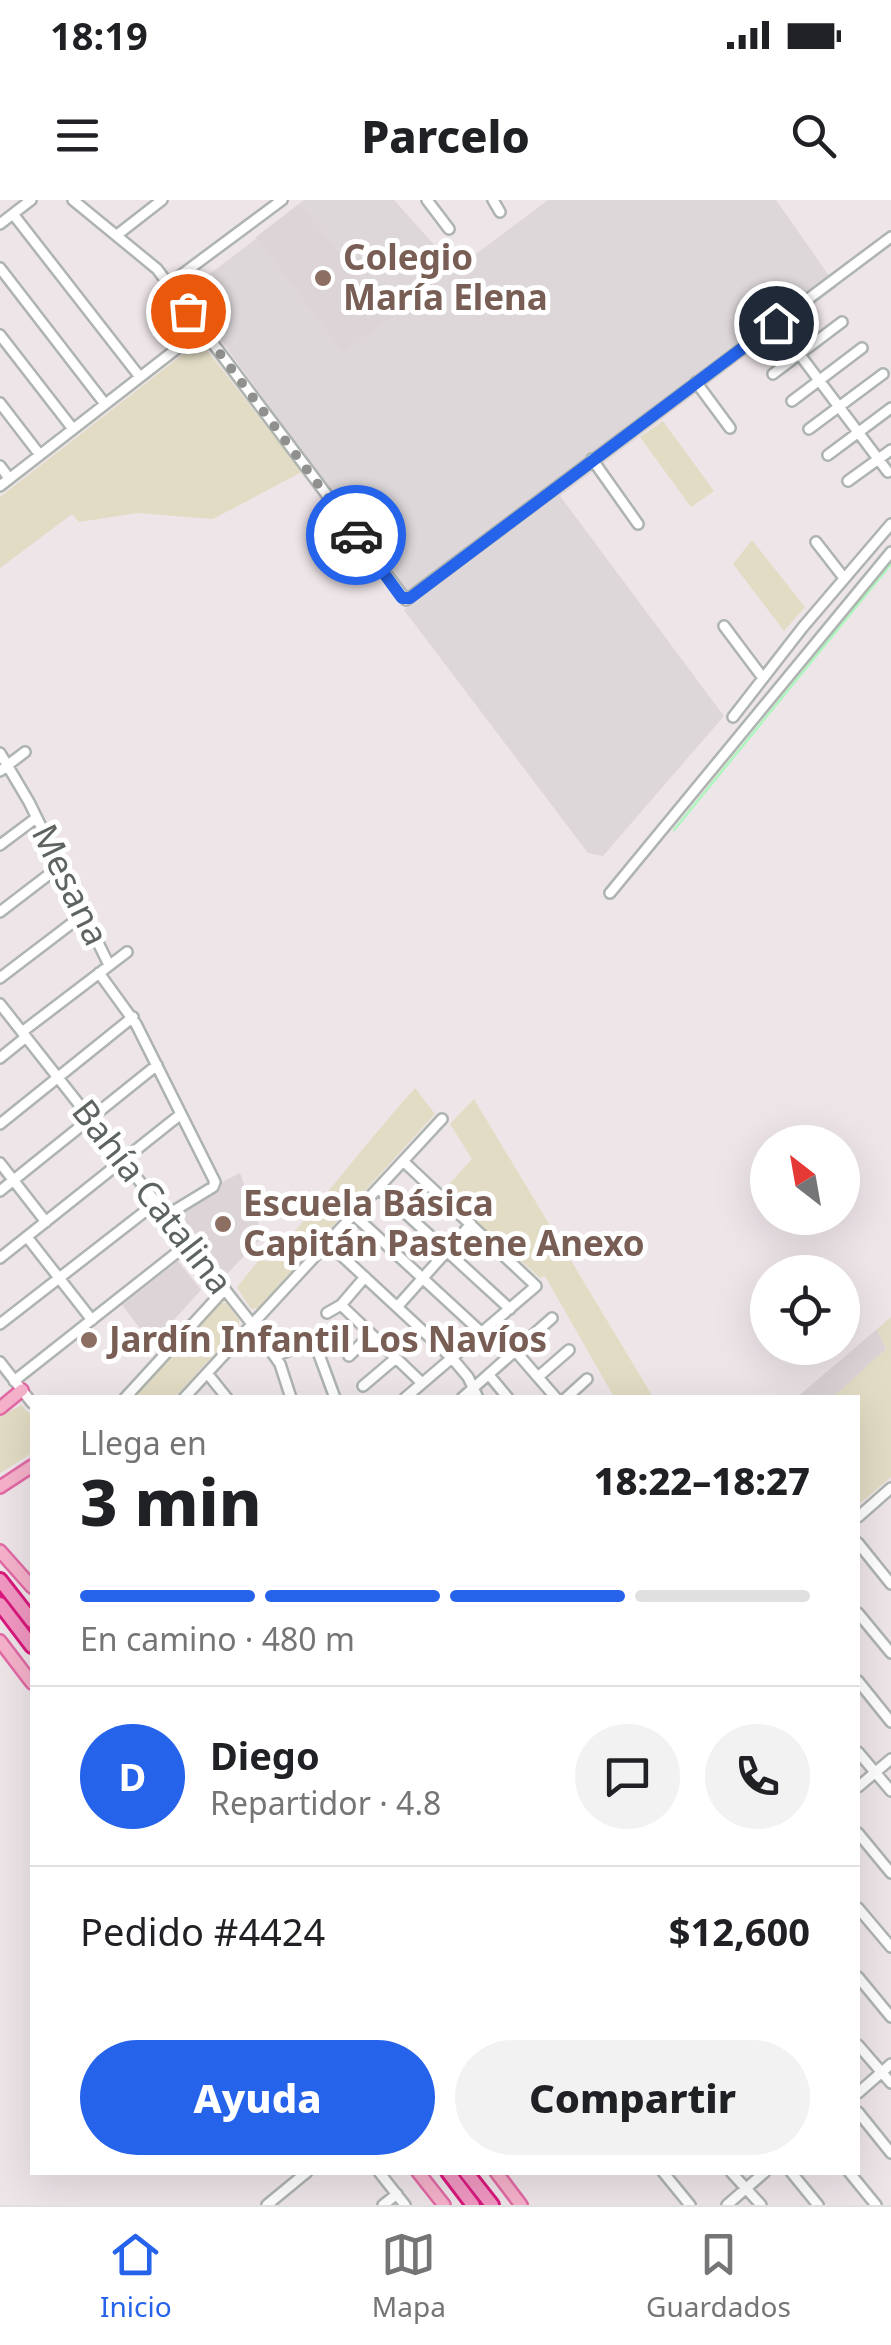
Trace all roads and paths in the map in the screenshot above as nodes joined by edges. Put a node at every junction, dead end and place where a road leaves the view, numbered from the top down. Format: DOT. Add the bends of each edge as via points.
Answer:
graph roads {
  1 [pos="7,200"];
  2 [pos="31,200"];
  3 [pos="73,200"];
  4 [pos="162,200"];
  5 [pos="282,200"];
  6 [pos="427,200"];
  7 [pos="493,200"];
  8 [pos="500,212"];
  9 [pos="15,213"];
  10 [pos="0,224"];
  11 [pos="449,229"];
  12 [pos="117,235"];
  13 [pos="891,237"];
  14 [pos="0,268"];
  15 [pos="169,284"];
  16 [pos="842,322"];
  17 [pos="776,323"];
  18 [pos="202,329"];
  19 [pos="0,335"];
  20 [pos="862,348"];
  21 [pos="800,354"];
  22 [pos="773,374"];
  23 [pos="883,374"];
  24 [pos="140,377"];
  25 [pos="819,380"];
  26 [pos="696,382"];
  27 [pos="792,401"];
  28 [pos="0,403"];
  29 [pos="105,404"];
  30 [pos="839,407"];
  31 [pos="891,408"];
  32 [pos="730,428"];
  33 [pos="73,429"];
  34 [pos="809,429"];
  35 [pos="858,433"];
  36 [pos="891,450"];
  37 [pos="40,454"];
  38 [pos="828,456"];
  39 [pos="592,459"];
  40 [pos="878,459"];
  41 [pos="0,466"];
  42 [pos="888,472"];
  43 [pos="848,481"];
  44 [pos="5,482"];
  45 [pos="638,524"];
  46 [pos="891,524"];
  47 [pos="816,542"];
  48 [pos="891,552"];
  49 [pos="844,578"];
  50 [pos="724,626"];
  51 [pos="763,678"];
  52 [pos="734,717"];
  53 [pos="25,752"];
  54 [pos="0,753"];
  55 [pos="4,768"];
  56 [pos="36,818"];
  57 [pos="0,845"];
  58 [pos="60,866"];
  59 [pos="610,894"];
  60 [pos="0,911"];
  61 [pos="84,914"];
  62 [pos="127,952"];
  63 [pos="109,965"];
  64 [pos="98,974"];
  65 [pos="0,978"];
  66 [pos="0,1004"];
  67 [pos="132,1018"];
  68 [pos="24,1034"];
  69 [pos="0,1058"];
  70 [pos="157,1065"];
  71 [pos="58,1077"];
  72 [pos="182,1114"];
  73 [pos="90,1118"];
  74 [pos="442,1119"];
  75 [pos="0,1124"];
  76 [pos="123,1160"];
  77 [pos="404,1161"];
  78 [pos="0,1163"];
  79 [pos="14,1180"];
  80 [pos="378,1188"];
  81 [pos="0,1191"];
  82 [pos="156,1202"];
  83 [pos="167,1215"];
  84 [pos="354,1215"];
  85 [pos="46,1222"];
  86 [pos="472,1224"];
  87 [pos="27,1237"];
  88 [pos="189,1243"];
  89 [pos="328,1243"];
  90 [pos="447,1251"];
  91 [pos="0,1258"];
  92 [pos="364,1277"];
  93 [pos="59,1278"];
  94 [pos="422,1278"];
  95 [pos="225,1289"];
  96 [pos="341,1305"];
  97 [pos="397,1306"];
  98 [pos="510,1309"];
  99 [pos="327,1313"];
  100 [pos="552,1318"];
  101 [pos="92,1320"];
  102 [pos="0,1324"];
  103 [pos="252,1324"];
  104 [pos="482,1333"];
  105 [pos="370,1334"];
  106 [pos="569,1350"];
  107 [pos="516,1352"];
  108 [pos="275,1356"];
  109 [pos="349,1356"];
  110 [pos="396,1358"];
  111 [pos="452,1358"];
  112 [pos="0,1362"];
  113 [pos="206,1374"];
  114 [pos="489,1375"];
  115 [pos="538,1377"];
  116 [pos="587,1380"];
  117 [pos="422,1383"];
  118 [pos="18,1385"];
  119 [pos="363,1386"];
  120 [pos="476,1392"];
  121 [pos="128,1395"];
  122 [pos="187,1395"];
  123 [pos="224,1395"];
  124 [pos="290,1395"];
  125 [pos="334,1395"];
  126 [pos="408,1395"];
  127 [pos="506,1395"];
  128 [pos="553,1395"];
  129 [pos="570,1395"];
  130 [pos="30,1400"];
  131 [pos="0,1408"];
  132 [pos="30,1467"];
  133 [pos="0,1487"];
  134 [pos="891,1488"];
  135 [pos="860,1515"];
  136 [pos="860,1545"];
  137 [pos="0,1551"];
  138 [pos="889,1577"];
  139 [pos="0,1580"];
  140 [pos="30,1585"];
  141 [pos="0,1604"];
  142 [pos="860,1615"];
  143 [pos="30,1618"];
  144 [pos="0,1641"];
  145 [pos="30,1643"];
  146 [pos="891,1654"];
  147 [pos="30,1679"];
  148 [pos="860,1684"];
  149 [pos="891,1722"];
  150 [pos="860,1755"];
  151 [pos="891,1758"];
  152 [pos="874,1773"];
  153 [pos="860,1786"];
  154 [pos="891,1791"];
  155 [pos="860,1836"];
  156 [pos="891,1873"];
  157 [pos="860,1910"];
  158 [pos="891,1947"];
  159 [pos="860,1980"];
  160 [pos="891,2017"];
  161 [pos="860,2047"];
  162 [pos="891,2064"];
  163 [pos="882,2072"];
  164 [pos="891,2083"];
  165 [pos="860,2091"];
  166 [pos="860,2114"];
  167 [pos="891,2153"];
  168 [pos="303,2175"];
  169 [pos="382,2175"];
  170 [pos="420,2175"];
  171 [pos="450,2175"];
  172 [pos="468,2175"];
  173 [pos="498,2175"];
  174 [pos="666,2175"];
  175 [pos="734,2175"];
  176 [pos="761,2175"];
  177 [pos="793,2175"];
  178 [pos="851,2175"];
  179 [pos="746,2188"];
  180 [pos="396,2194"];
  181 [pos="266,2205"];
  182 [pos="383,2205"];
  183 [pos="405,2205"];
  184 [pos="444,2205"];
  185 [pos="473,2205"];
  186 [pos="492,2205"];
  187 [pos="521,2205"];
  188 [pos="690,2205"];
  189 [pos="726,2205"];
  190 [pos="761,2205"];
  191 [pos="818,2205"];
  192 [pos="876,2205"];
  1 -- 9 [label="street"];
  2 -- 9 [label="street"];
  3 -- 12 [label="street"];
  4 -- 12 [label="street"];
  5 -- 15 [label="street"];
  6 -- 11 [label="street"];
  7 -- 8 [label="street"];
  9 -- 10 [label="street"];
  9 -- 24 [label="street"];
  12 -- 15 [label="street"];
  13 -- 17 [label="street"];
  14 -- 29 [label="street"];
  15 -- 18 [label="street"];
  16 -- 21 [label="street"];
  17 -- 21 [label="street"];
  17 -- 26 [label="street"];
  18 -- 24 [label="street"];
  18 -- 39 [label="street" via="406,600"];
  19 -- 33 [label="street"];
  20 -- 25 [label="street"];
  21 -- 22 [label="street"];
  21 -- 25 [label="street"];
  23 -- 30 [label="street"];
  24 -- 29 [label="street"];
  25 -- 27 [label="street"];
  25 -- 30 [label="street"];
  26 -- 32 [label="street"];
  26 -- 39 [label="street"];
  28 -- 37 [label="street"];
  29 -- 33 [label="street"];
  30 -- 34 [label="street"];
  30 -- 35 [label="street"];
  31 -- 35 [label="street"];
  33 -- 37 [label="street"];
  35 -- 38 [label="street"];
  35 -- 40 [label="street"];
  36 -- 40 [label="street"];
  37 -- 44 [label="street"];
  39 -- 45 [label="street"];
  40 -- 42 [label="street"];
  40 -- 43 [label="street"];
  41 -- 44 [label="street"];
  46 -- 49 [label="street"];
  47 -- 49 [label="street"];
  48 -- 59 [label="street"];
  49 -- 51 [label="street"];
  50 -- 51 [label="street"];
  51 -- 52 [label="street"];
  53 -- 55 [label="street"];
  54 -- 55 [label="street, Mesana"];
  55 -- 56 [label="street, Mesana"];
  56 -- 57 [label="street"];
  56 -- 58 [label="street, Mesana"];
  58 -- 60 [label="street"];
  58 -- 61 [label="street, Mesana"];
  61 -- 63 [label="street, Mesana"];
  61 -- 65 [label="street"];
  62 -- 63 [label="street"];
  63 -- 64 [label="street"];
  64 -- 67 [label="street"];
  64 -- 68 [label="street"];
  66 -- 68 [label="street, Bahía Catalina"];
  67 -- 70 [label="street"];
  67 -- 71 [label="street"];
  68 -- 69 [label="street"];
  68 -- 71 [label="street, Bahía Catalina"];
  70 -- 72 [label="street"];
  70 -- 73 [label="street"];
  71 -- 73 [label="street, Bahía Catalina"];
  71 -- 75 [label="street"];
  72 -- 76 [label="street"];
  72 -- 83 [label="street" via="215,1185"];
  73 -- 76 [label="street, Bahía Catalina"];
  73 -- 79 [label="street"];
  74 -- 77 [label="street"];
  76 -- 82 [label="street, Bahía Catalina"];
  76 -- 85 [label="street"];
  77 -- 80 [label="street"];
  77 -- 86 [label="street"];
  78 -- 79 [label="street"];
  79 -- 81 [label="street"];
  79 -- 85 [label="street"];
  80 -- 84 [label="street"];
  80 -- 90 [label="street"];
  82 -- 83 [label="street, Bahía Catalina"];
  82 -- 93 [label="street"];
  83 -- 88 [label="street, Bahía Catalina"];
  84 -- 89 [label="street"];
  84 -- 94 [label="street"];
  85 -- 87 [label="street"];
  86 -- 90 [label="street"];
  86 -- 98 [label="street" via="536,1286"];
  87 -- 91 [label="street"];
  87 -- 93 [label="street"];
  88 -- 95 [label="street, Bahía Catalina"];
  88 -- 101 [label="street"];
  89 -- 92 [label="street"];
  89 -- 103 [label="street"];
  90 -- 94 [label="street"];
  90 -- 98 [label="street"];
  92 -- 96 [label="street"];
  92 -- 97 [label="street"];
  93 -- 101 [label="street"];
  93 -- 102 [label="street"];
  94 -- 97 [label="street"];
  94 -- 104 [label="street"];
  95 -- 103 [label="street, Bahía Catalina"];
  95 -- 121 [label="street"];
  96 -- 99 [label="street"];
  96 -- 105 [label="street"];
  97 -- 111 [label="street"];
  98 -- 104 [label="street"];
  100 -- 107 [label="street"];
  101 -- 118 [label="street"];
  103 -- 108 [label="street, Bahía Catalina"];
  103 -- 113 [label="street"];
  104 -- 111 [label="street"];
  105 -- 109 [label="street"];
  105 -- 110 [label="street"];
  106 -- 115 [label="street"];
  107 -- 114 [label="street"];
  107 -- 115 [label="street"];
  108 -- 124 [label="street, Bahía Catalina"];
  108 -- 125 [label="street" via="312,1340"];
  110 -- 117 [label="street"];
  110 -- 119 [label="street"];
  111 -- 117 [label="street"];
  111 -- 120 [label="street"];
  112 -- 118 [label="street"];
  113 -- 122 [label="street"];
  113 -- 123 [label="street"];
  114 -- 120 [label="street"];
  114 -- 127 [label="street"];
  115 -- 128 [label="street"];
  116 -- 129 [label="street"];
  117 -- 126 [label="street"];
  118 -- 130 [label="street"];
  118 -- 131 [label="main road"];
  132 -- 133 [label="main road"];
  134 -- 135 [label="street"];
  136 -- 138 [label="street"];
  137 -- 140 [label="main road"];
  139 -- 143 [label="highway"];
  141 -- 145 [label="highway"];
  142 -- 146 [label="street"];
  144 -- 147 [label="main road"];
  148 -- 149 [label="street"];
  150 -- 152 [label="street"];
  151 -- 152 [label="street"];
  152 -- 153 [label="street"];
  152 -- 154 [label="street"];
  155 -- 156 [label="street"];
  157 -- 158 [label="street"];
  159 -- 160 [label="street"];
  161 -- 163 [label="street"];
  162 -- 163 [label="street"];
  163 -- 164 [label="street"];
  163 -- 165 [label="street"];
  166 -- 167 [label="street"];
  168 -- 181 [label="street"];
  169 -- 180 [label="street"];
  170 -- 184 [label="main road"];
  171 -- 185 [label="highway"];
  172 -- 186 [label="highway"];
  173 -- 187 [label="main road"];
  174 -- 188 [label="street"];
  175 -- 179 [label="street"];
  176 -- 179 [label="street"];
  177 -- 191 [label="street"];
  178 -- 192 [label="street"];
  179 -- 189 [label="street"];
  179 -- 190 [label="street"];
  180 -- 182 [label="street"];
  180 -- 183 [label="street"];
}
